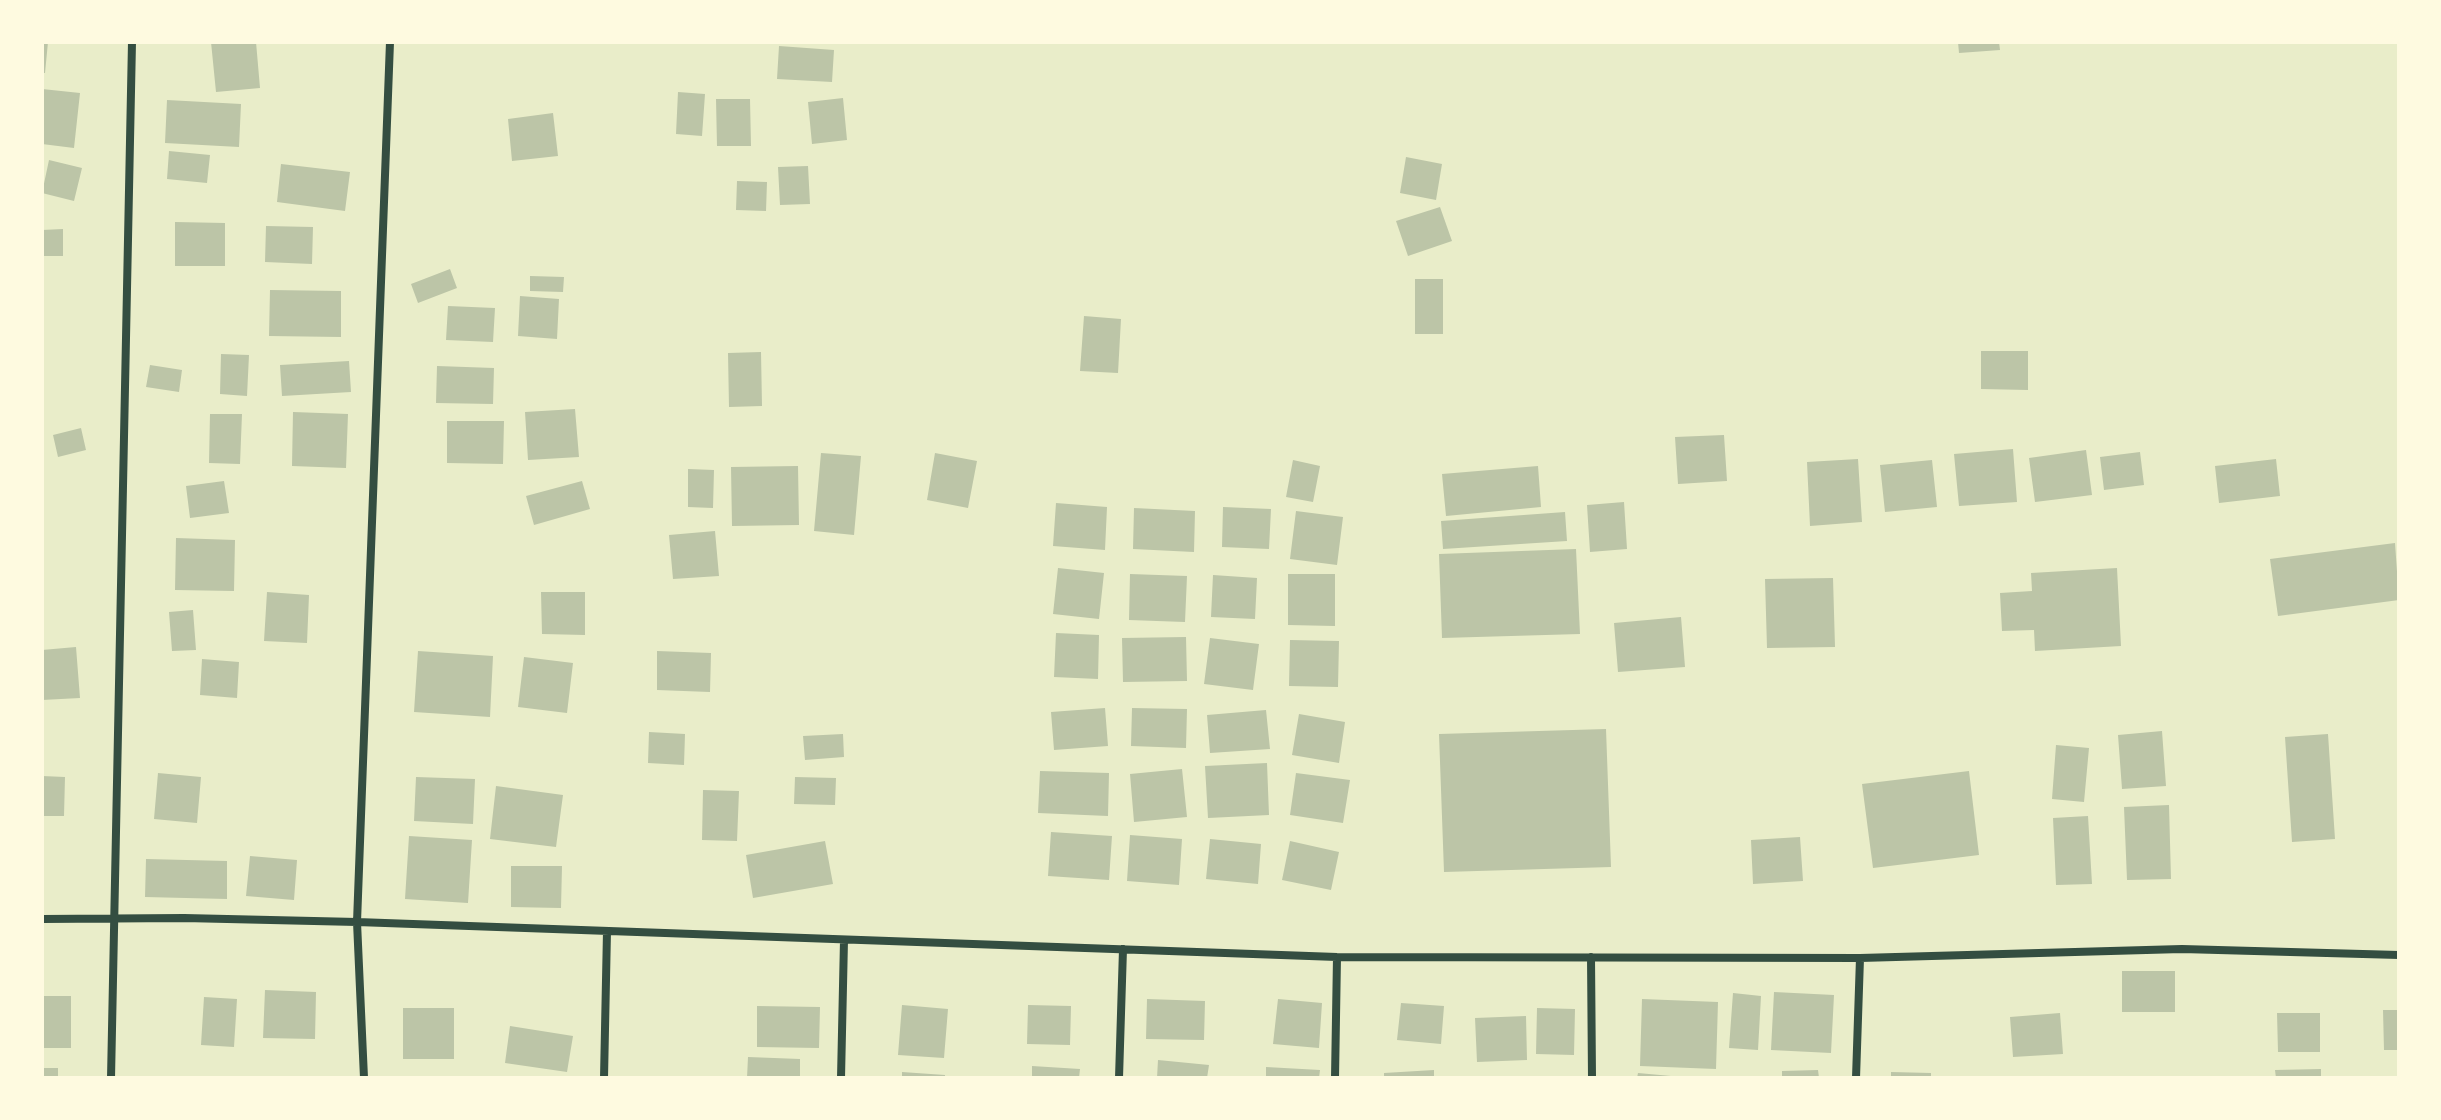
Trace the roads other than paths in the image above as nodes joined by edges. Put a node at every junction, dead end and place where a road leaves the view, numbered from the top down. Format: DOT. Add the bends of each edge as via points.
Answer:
graph roads {
  1 [pos="132,42"];
  2 [pos="390,42"];
  3 [pos="115,918"];
  4 [pos="42,919"];
  5 [pos="357,922"];
  6 [pos="607,931"];
  7 [pos="844,940"];
  8 [pos="1123,949"];
  9 [pos="2399,955"];
  10 [pos="1337,957"];
  11 [pos="1591,957"];
  12 [pos="1860,958"];
  13 [pos="111,1078"];
  14 [pos="364,1078"];
  15 [pos="604,1078"];
  16 [pos="841,1078"];
  17 [pos="1119,1078"];
  18 [pos="1335,1078"];
  19 [pos="1592,1078"];
  20 [pos="1856,1078"];
  1 -- 3 [label="street"];
  2 -- 5 [label="street"];
  3 -- 4 [label="street"];
  3 -- 5 [label="street"];
  3 -- 13 [label="street"];
  5 -- 6 [label="street"];
  5 -- 14 [label="street"];
  6 -- 7 [label="street"];
  6 -- 15 [label="street"];
  7 -- 8 [label="street"];
  7 -- 16 [label="street"];
  8 -- 10 [label="street"];
  8 -- 17 [label="street"];
  9 -- 12 [label="street" via="2182,949"];
  10 -- 11 [label="street"];
  10 -- 18 [label="street"];
  11 -- 12 [label="street"];
  11 -- 19 [label="street"];
  12 -- 20 [label="street"];
}
